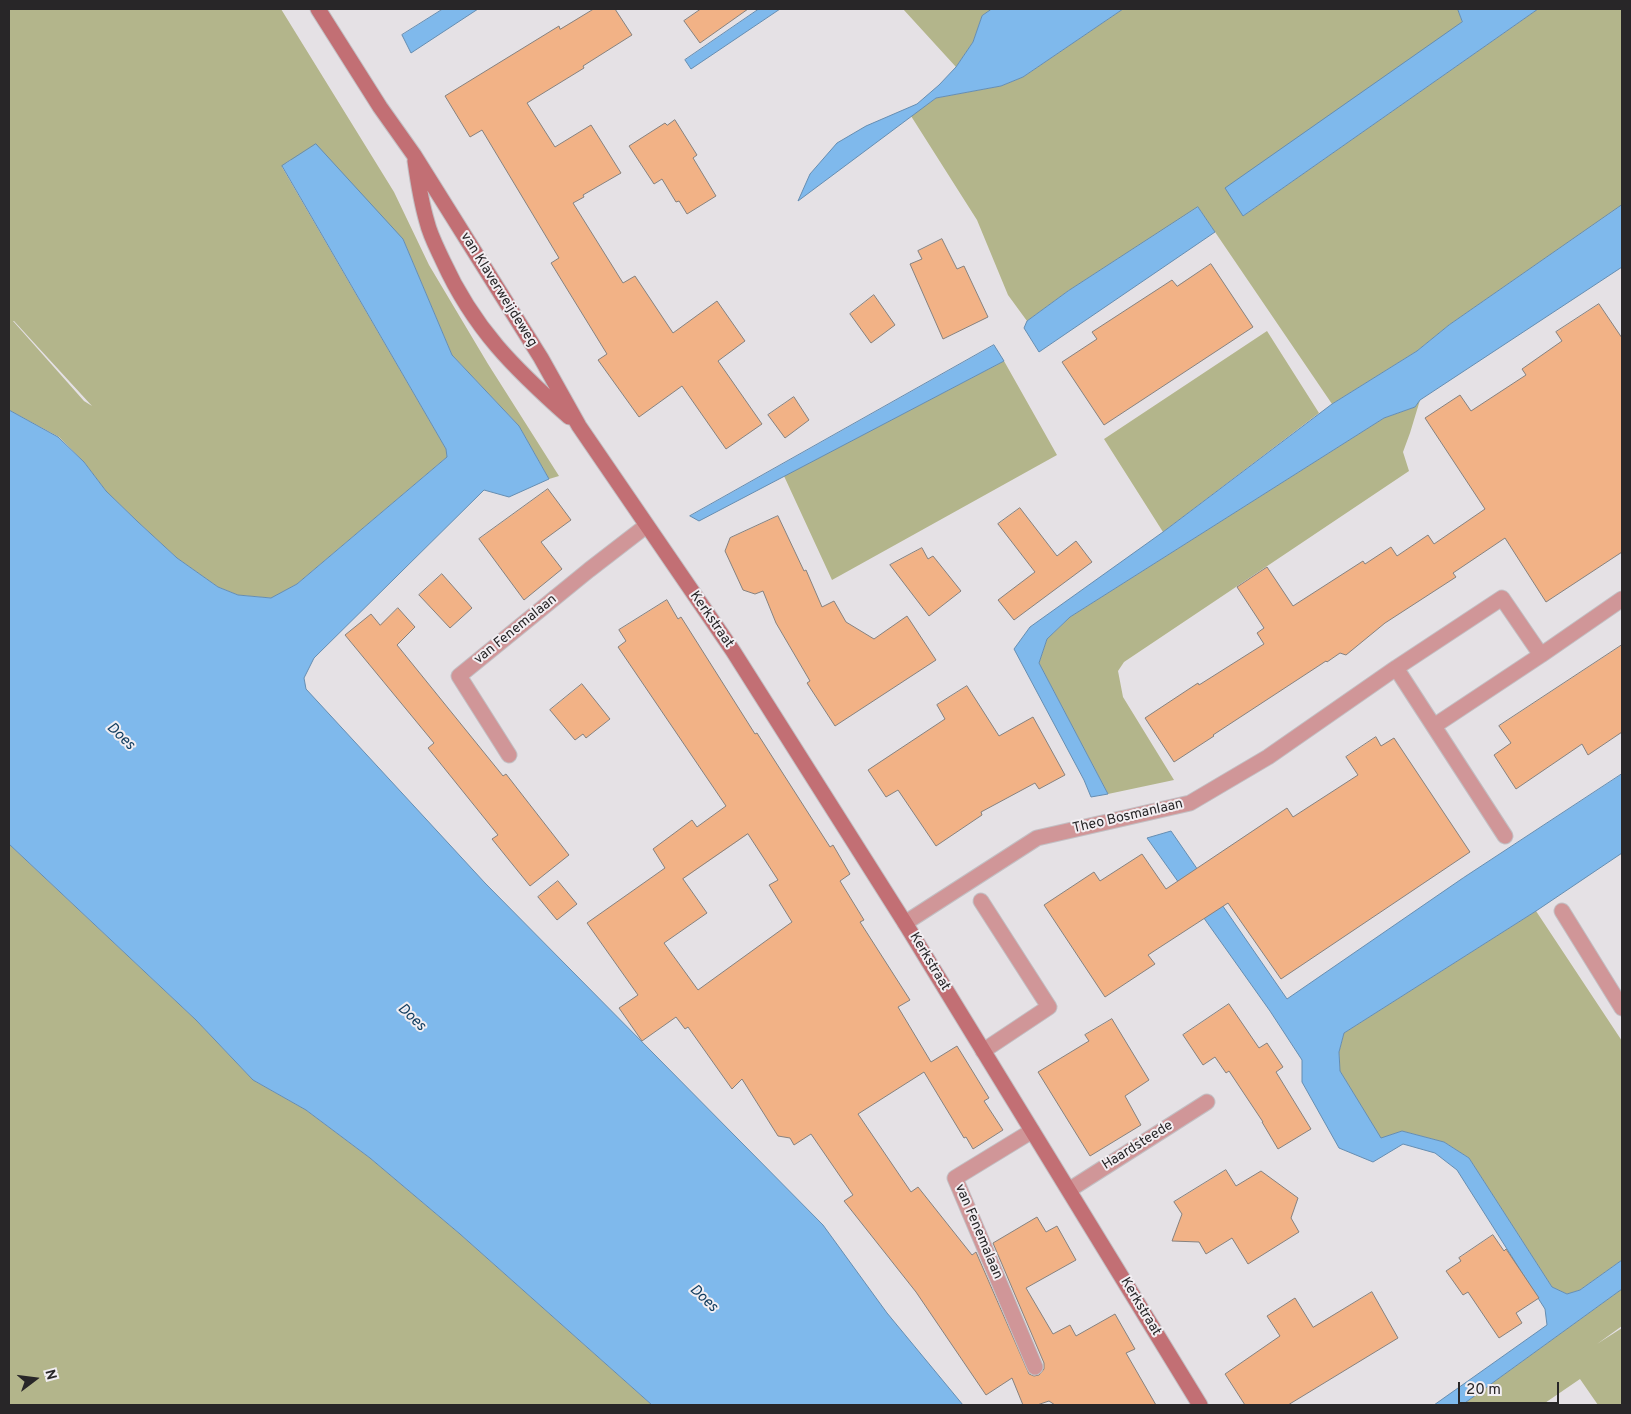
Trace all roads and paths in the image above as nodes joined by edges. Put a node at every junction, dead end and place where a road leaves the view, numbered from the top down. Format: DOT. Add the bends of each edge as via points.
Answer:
graph roads {
  1 [pos="318,9"];
  2 [pos="414,155"];
  3 [pos="579,426"];
  4 [pos="646,526"];
  5 [pos="1622,599"];
  6 [pos="1541,655"];
  7 [pos="1396,668"];
  8 [pos="1434,726"];
  9 [pos="509,755"];
  10 [pos="1505,836"];
  11 [pos="981,901"];
  12 [pos="1562,911"];
  13 [pos="905,922"];
  14 [pos="1622,1008"];
  15 [pos="983,1051"];
  16 [pos="1207,1102"];
  17 [pos="1032,1131"];
  18 [pos="1069,1190"];
  19 [pos="1035,1367"];
  20 [pos="1200,1405"];
  1 -- 2 [label="street, van Klaverweijdeweg"];
  2 -- 3 [label="street, van Klaverweijdeweg"];
  2 -- 3 [label="street, van Klaverweijdeweg" via="427,223 469,310 508,359"];
  3 -- 4 [label="street, van Klaverweijdeweg"];
  4 -- 9 [label="street, van Fenemalaan" via="459,676"];
  4 -- 13 [label="street, Kerkstraat" via="733,651"];
  5 -- 6 [label="street"];
  6 -- 7 [label="street, Theo Bosmanlaan" via="1502,598"];
  6 -- 8 [label="street"];
  7 -- 8 [label="street"];
  7 -- 13 [label="street, Theo Bosmanlaan" via="1268,757 1190,803 1037,838"];
  8 -- 10 [label="street"];
  11 -- 15 [label="street" via="1049,1008"];
  12 -- 14 [label="street"];
  13 -- 15 [label="street, Kerkstraat"];
  15 -- 17 [label="street, Kerkstraat"];
  16 -- 18 [label="street, Haardsteede"];
  17 -- 18 [label="street, Kerkstraat"];
  17 -- 19 [label="street, van Fenemalaan" via="955,1178"];
  18 -- 20 [label="street, Kerkstraat"];
}
